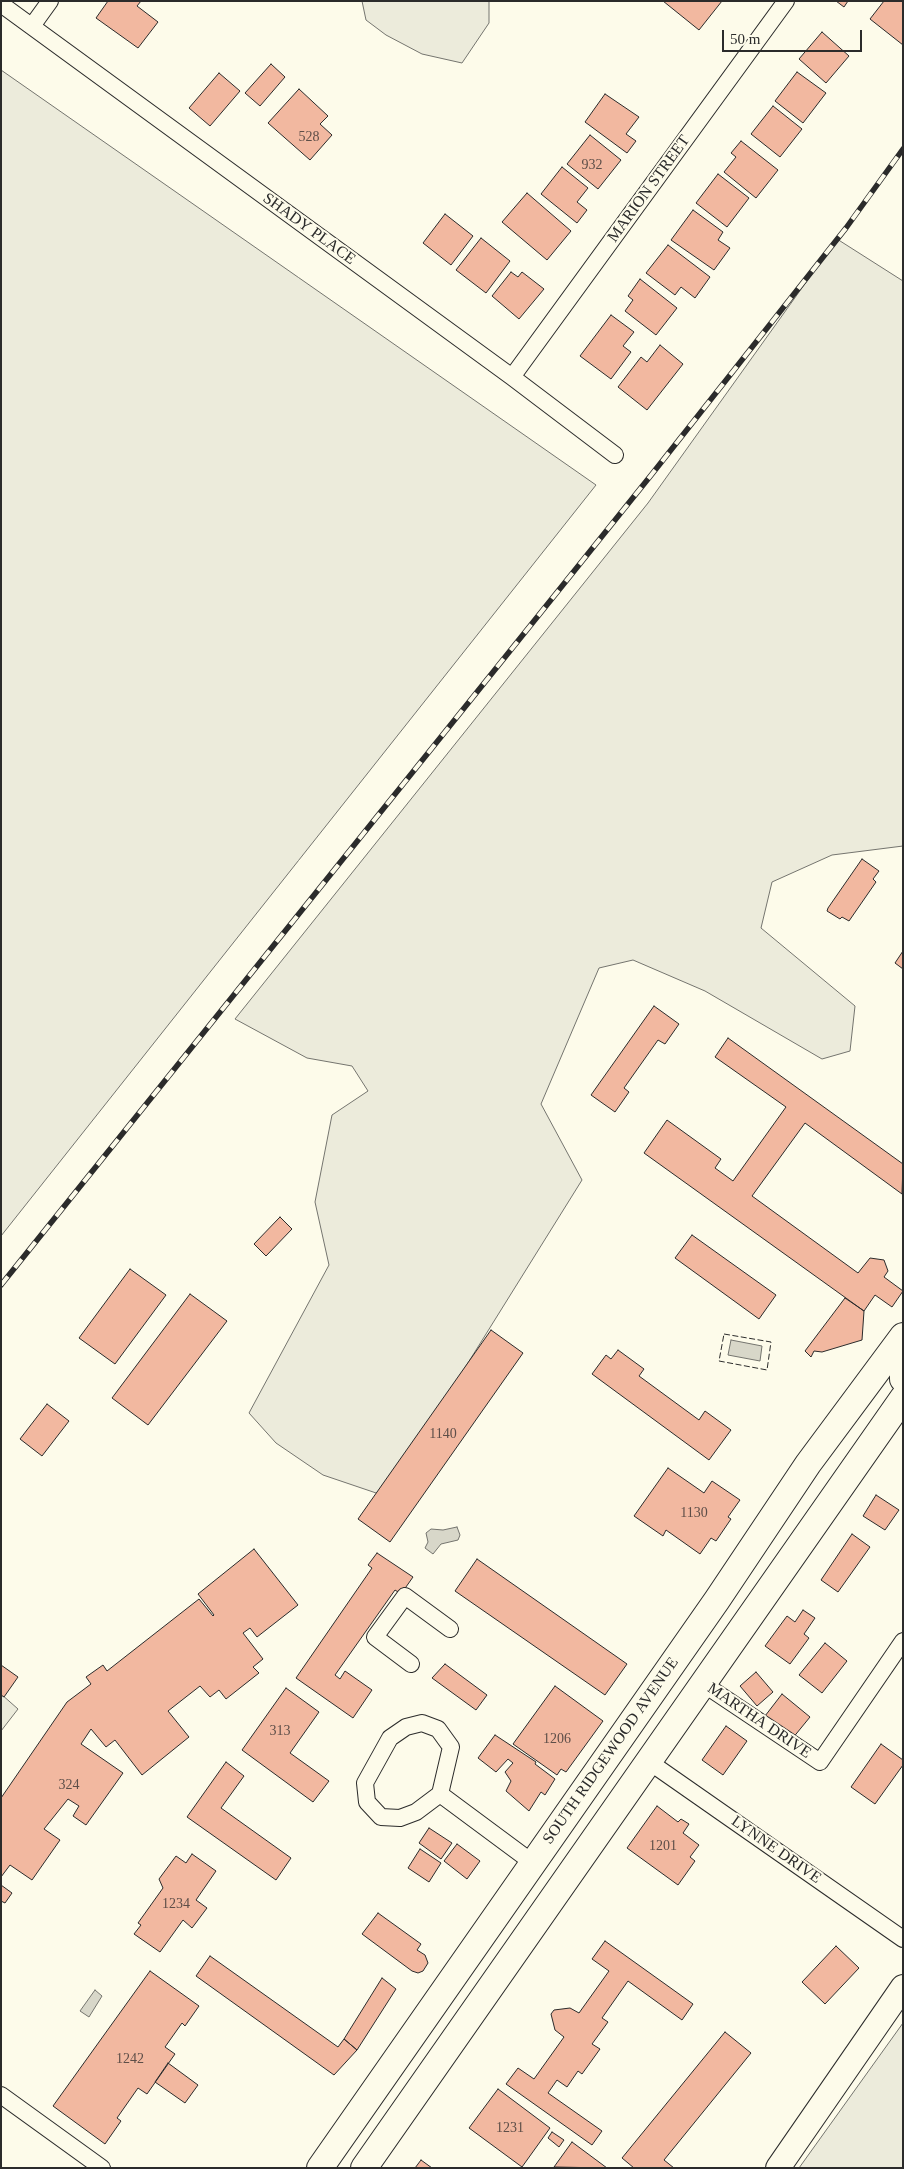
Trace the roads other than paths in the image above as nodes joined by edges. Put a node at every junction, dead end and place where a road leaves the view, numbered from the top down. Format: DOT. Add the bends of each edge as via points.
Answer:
graph roads {
  1 [pos="50,1"];
  2 [pos="786,1"];
  3 [pos="1,4"];
  4 [pos="32,26"];
  5 [pos="512,377"];
  6 [pos="614,455"];
  7 [pos="903,1336"];
  8 [pos="891,1368"];
  9 [pos="903,1378"];
  10 [pos="903,1398"];
  11 [pos="871,1443"];
  12 [pos="450,1629"];
  13 [pos="903,1641"];
  14 [pos="411,1664"];
  15 [pos="702,1683"];
  16 [pos="648,1761"];
  17 [pos="440,1794"];
  18 [pos="532,1863"];
  19 [pos="903,1939"];
  20 [pos="903,1988"];
  21 [pos="1,2094"];
  22 [pos="102,2168"];
  23 [pos="320,2168"];
  24 [pos="364,2168"];
  25 [pos="778,2168"];
  1 -- 4 [label="street"];
  2 -- 5 [label="street, MARION STREET"];
  3 -- 4 [label="street, SHADY PLACE"];
  4 -- 5 [label="street, SHADY PLACE"];
  5 -- 6 [label="street, SHADY PLACE"];
  7 -- 8 [label="main road, SOUTH RIDGEWOOD AVENUE"];
  8 -- 9 [label="main road"];
  8 -- 11 [label="main road" via="884,1377"];
  8 -- 18 [label="main road, SOUTH RIDGEWOOD AVENUE" via="808,1464"];
  10 -- 11 [label="main road"];
  11 -- 15 [label="main road"];
  12 -- 14 [label="street" via="405,1596 375,1637"];
  13 -- 15 [label="street, MARTHA DRIVE" via="820,1762"];
  15 -- 16 [label="main road"];
  16 -- 19 [label="street, LYNNE DRIVE"];
  16 -- 24 [label="main road"];
  17 -- 17 [label="street" via="451,1747 438,1729 422,1723 406,1727 390,1738 365,1783 367,1802 381,1817 400,1818 416,1812"];
  17 -- 18 [label="street"];
  18 -- 23 [label="main road, SOUTH RIDGEWOOD AVENUE"];
  20 -- 25 [label="street"];
  21 -- 22 [label="street"];
}
